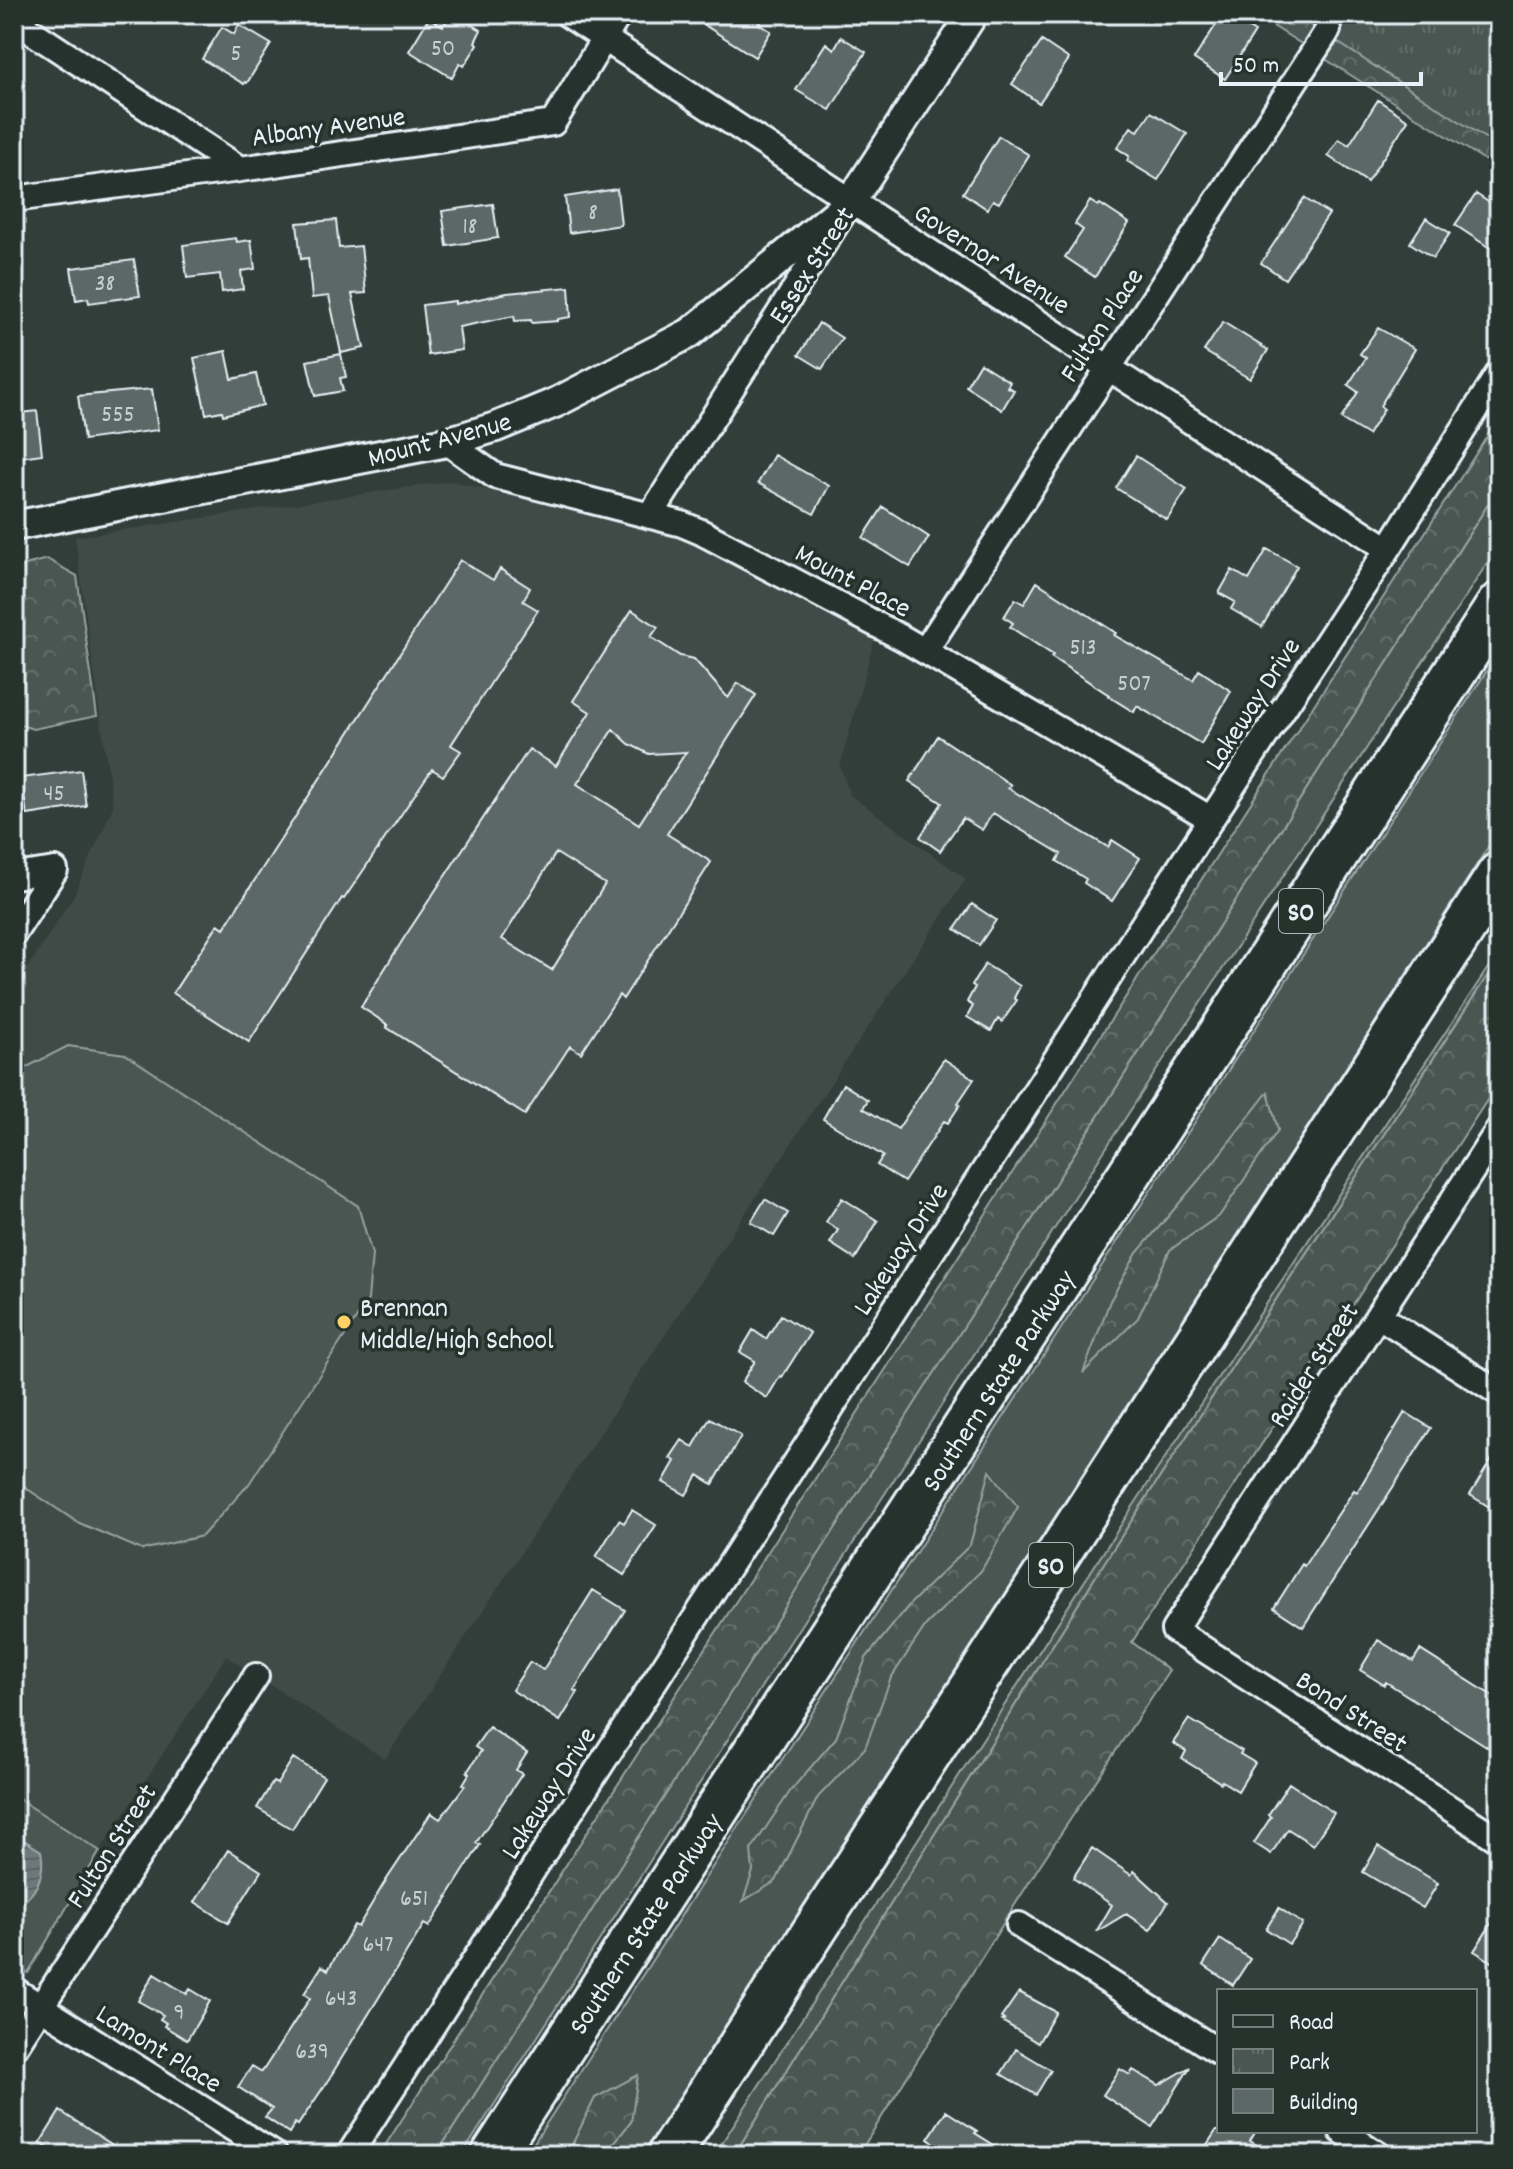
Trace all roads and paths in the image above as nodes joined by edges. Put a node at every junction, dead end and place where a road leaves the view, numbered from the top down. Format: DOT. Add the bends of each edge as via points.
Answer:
graph roads {
  1 [pos="567,14"];
  2 [pos="619,14"];
  3 [pos="973,14"];
  4 [pos="14,20"];
  5 [pos="1328,30"];
  6 [pos="604,38"];
  7 [pos="240,169"];
  8 [pos="14,199"];
  9 [pos="851,201"];
  10 [pos="1108,367"];
  11 [pos="1499,373"];
  12 [pos="447,442"];
  13 [pos="650,516"];
  14 [pos="14,526"];
  15 [pos="1388,549"];
  16 [pos="1499,604"];
  17 [pos="925,651"];
  18 [pos="1211,819"];
  19 [pos="1499,874"];
  20 [pos="14,876"];
  21 [pos="14,933"];
  22 [pos="1499,1129"];
  23 [pos="1379,1316"];
  24 [pos="1499,1393"];
  25 [pos="1174,1630"];
  26 [pos="256,1676"];
  27 [pos="1499,1840"];
  28 [pos="1019,1925"];
  29 [pos="14,1990"];
  30 [pos="40,2007"];
  31 [pos="14,2048"];
  32 [pos="1217,2051"];
  33 [pos="1345,2133"];
  34 [pos="275,2155"];
  35 [pos="349,2155"];
  36 [pos="493,2155"];
  37 [pos="669,2155"];
  38 [pos="1379,2155"];
  1 -- 6 [label="street, Governor Avenue"];
  2 -- 6 [label="street"];
  3 -- 9 [label="street, Essex Street"];
  4 -- 7 [label="street"];
  5 -- 10 [label="street, Fulton Place"];
  6 -- 7 [label="street, Albany Avenue" via="553,123"];
  6 -- 9 [label="street, Governor Avenue"];
  7 -- 8 [label="street, Albany Avenue"];
  9 -- 10 [label="street, Governor Avenue"];
  9 -- 12 [label="street, Mount Avenue" via="690,333 557,402"];
  9 -- 13 [label="street, Essex Street"];
  10 -- 15 [label="street, Governor Avenue"];
  10 -- 17 [label="street, Fulton Place"];
  11 -- 15 [label="street, Lakeway Drive"];
  12 -- 13 [label="street, Mount Place" via="495,476"];
  12 -- 14 [label="street, Mount Avenue"];
  13 -- 17 [label="street, Mount Place" via="701,532"];
  15 -- 18 [label="street, Lakeway Drive"];
  16 -- 36 [label="highway, Southern State Parkway / SO"];
  17 -- 18 [label="street, Mount Place"];
  18 -- 35 [label="street, Lakeway Drive"];
  19 -- 37 [label="highway, SO"];
  20 -- 21 [label="street" via="55,870"];
  22 -- 23 [label="street, Raider Street"];
  23 -- 24 [label="street"];
  23 -- 25 [label="street, Raider Street"];
  25 -- 27 [label="street, Bond Street"];
  26 -- 30 [label="street, Fulton Street"];
  28 -- 32 [label="street"];
  29 -- 30 [label="street, Lamont Place"];
  30 -- 31 [label="street, Fulton Street"];
  30 -- 34 [label="street, Lamont Place"];
  33 -- 38 [label="street"];
}
